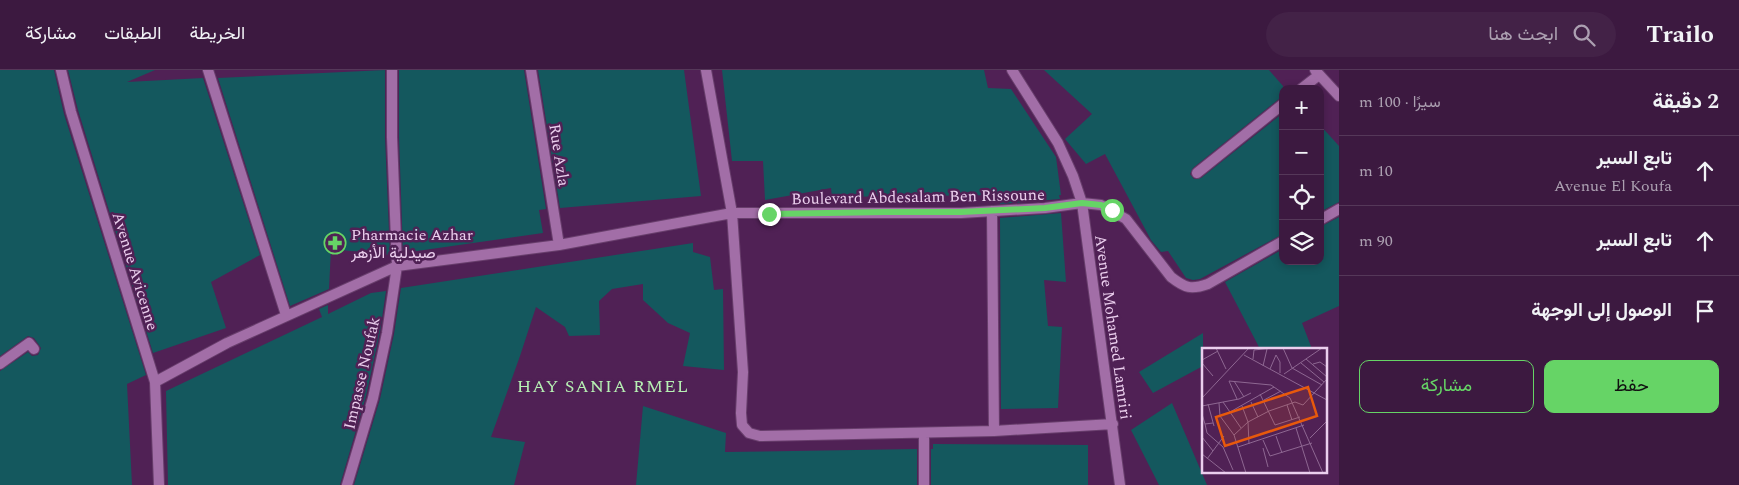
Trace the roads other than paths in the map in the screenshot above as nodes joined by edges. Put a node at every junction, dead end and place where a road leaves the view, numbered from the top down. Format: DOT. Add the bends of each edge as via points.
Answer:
graph roads {
  1 [pos="61,70"];
  2 [pos="208,70"];
  3 [pos="392,70"];
  4 [pos="531,70"];
  5 [pos="706,70"];
  6 [pos="1012,70"];
  7 [pos="1317,72"];
  8 [pos="1306,85"];
  9 [pos="1339,96"];
  10 [pos="1279,107"];
  11 [pos="1197,173"];
  12 [pos="1082,203"];
  13 [pos="1339,209"];
  14 [pos="992,211"];
  15 [pos="732,213"];
  16 [pos="1324,218"];
  17 [pos="1279,243"];
  18 [pos="559,245"];
  19 [pos="397,266"];
  20 [pos="286,315"];
  21 [pos="34,350"];
  22 [pos="0,364"];
  23 [pos="155,382"];
  24 [pos="1113,424"];
  25 [pos="994,431"];
  26 [pos="924,433"];
  27 [pos="159,485"];
  28 [pos="347,485"];
  29 [pos="924,485"];
  30 [pos="1120,485"];
  1 -- 23 [label="street, Avenue Avicenne" via="71,112"];
  2 -- 20 [label="street"];
  3 -- 19 [label="street, Impasse Noufak"];
  4 -- 18 [label="street, Rue Azla"];
  5 -- 15 [label="street"];
  6 -- 12 [label="street, Avenue Mohamed Lamriri" via="1058,142"];
  7 -- 8 [label="street"];
  7 -- 9 [label="street"];
  10 -- 11 [label="street"];
  12 -- 14 [label="street, Boulevard Abdesalam Ben Rissoune"];
  12 -- 17 [label="street, Boulevard Abdesalam Ben Rissoune" via="1101,205 1126,220 1171,277 1189,287 1208,284"];
  12 -- 24 [label="street, Avenue Mohamed Lamriri"];
  13 -- 16 [label="street"];
  14 -- 15 [label="street, Boulevard Abdesalam Ben Rissoune"];
  14 -- 25 [label="street"];
  15 -- 18 [label="street, Boulevard Abdesalam Ben Rissoune"];
  15 -- 26 [label="street" via="743,372 741,413 745,431 760,436"];
  18 -- 19 [label="street, Boulevard Abdesalam Ben Rissoune"];
  19 -- 20 [label="street, Boulevard Abdesalam Ben Rissoune"];
  19 -- 28 [label="street, Impasse Noufak" via="373,398"];
  20 -- 23 [label="street, Boulevard Abdesalam Ben Rissoune"];
  21 -- 22 [label="street" via="29,343"];
  23 -- 27 [label="street, Avenue Avicenne"];
  24 -- 25 [label="street"];
  24 -- 30 [label="street, Avenue Mohamed Lamriri"];
  25 -- 26 [label="street"];
  26 -- 29 [label="street"];
}
